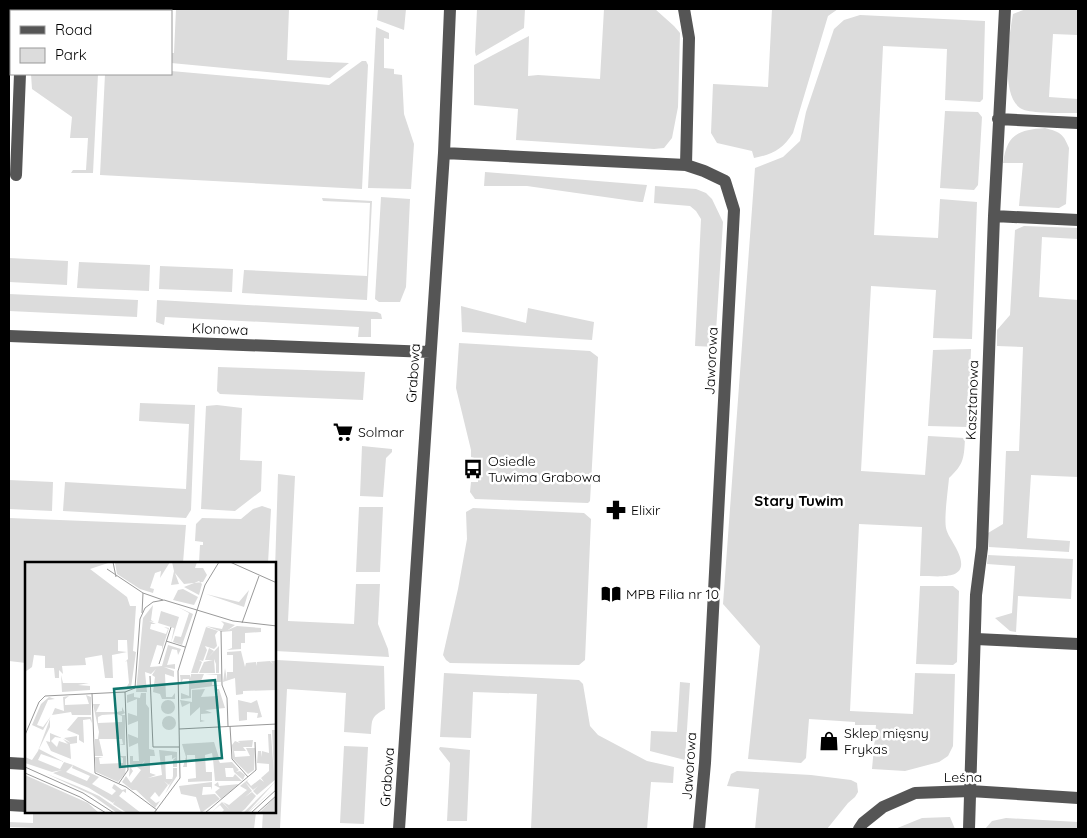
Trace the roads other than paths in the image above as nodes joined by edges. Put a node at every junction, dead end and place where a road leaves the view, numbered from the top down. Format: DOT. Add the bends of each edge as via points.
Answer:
graph roads {
  1 [pos="450,9"];
  2 [pos="684,9"];
  3 [pos="1005,9"];
  4 [pos="20,75"];
  5 [pos="998,119"];
  6 [pos="1078,124"];
  7 [pos="444,152"];
  8 [pos="686,165"];
  9 [pos="16,175"];
  10 [pos="994,216"];
  11 [pos="1078,220"];
  12 [pos="9,336"];
  13 [pos="430,352"];
  14 [pos="976,639"];
  15 [pos="1078,644"];
  16 [pos="9,763"];
  17 [pos="25,764"];
  18 [pos="970,792"];
  19 [pos="1078,798"];
  20 [pos="9,805"];
  21 [pos="25,806"];
  22 [pos="399,829"];
  23 [pos="699,829"];
  24 [pos="859,829"];
  25 [pos="969,829"];
  1 -- 7 [label="street, Grabowa"];
  2 -- 8 [label="street" via="689,38"];
  3 -- 5 [label="street, Kasztanowa"];
  4 -- 9 [label="street"];
  5 -- 6 [label="street"];
  5 -- 10 [label="street, Kasztanowa"];
  7 -- 8 [label="street, Jaworowa"];
  7 -- 13 [label="street, Grabowa"];
  8 -- 23 [label="street, Jaworowa" via="725,181 734,210"];
  10 -- 11 [label="street"];
  10 -- 14 [label="street, Kasztanowa"];
  12 -- 13 [label="street, Klonowa"];
  13 -- 22 [label="street, Grabowa"];
  14 -- 15 [label="street"];
  14 -- 18 [label="street, Kasztanowa"];
  16 -- 17 [label="street"];
  18 -- 19 [label="street, Leśna"];
  18 -- 24 [label="street, Leśna" via="915,793 883,807"];
  18 -- 25 [label="street, Kasztanowa"];
  20 -- 21 [label="street"];
}
